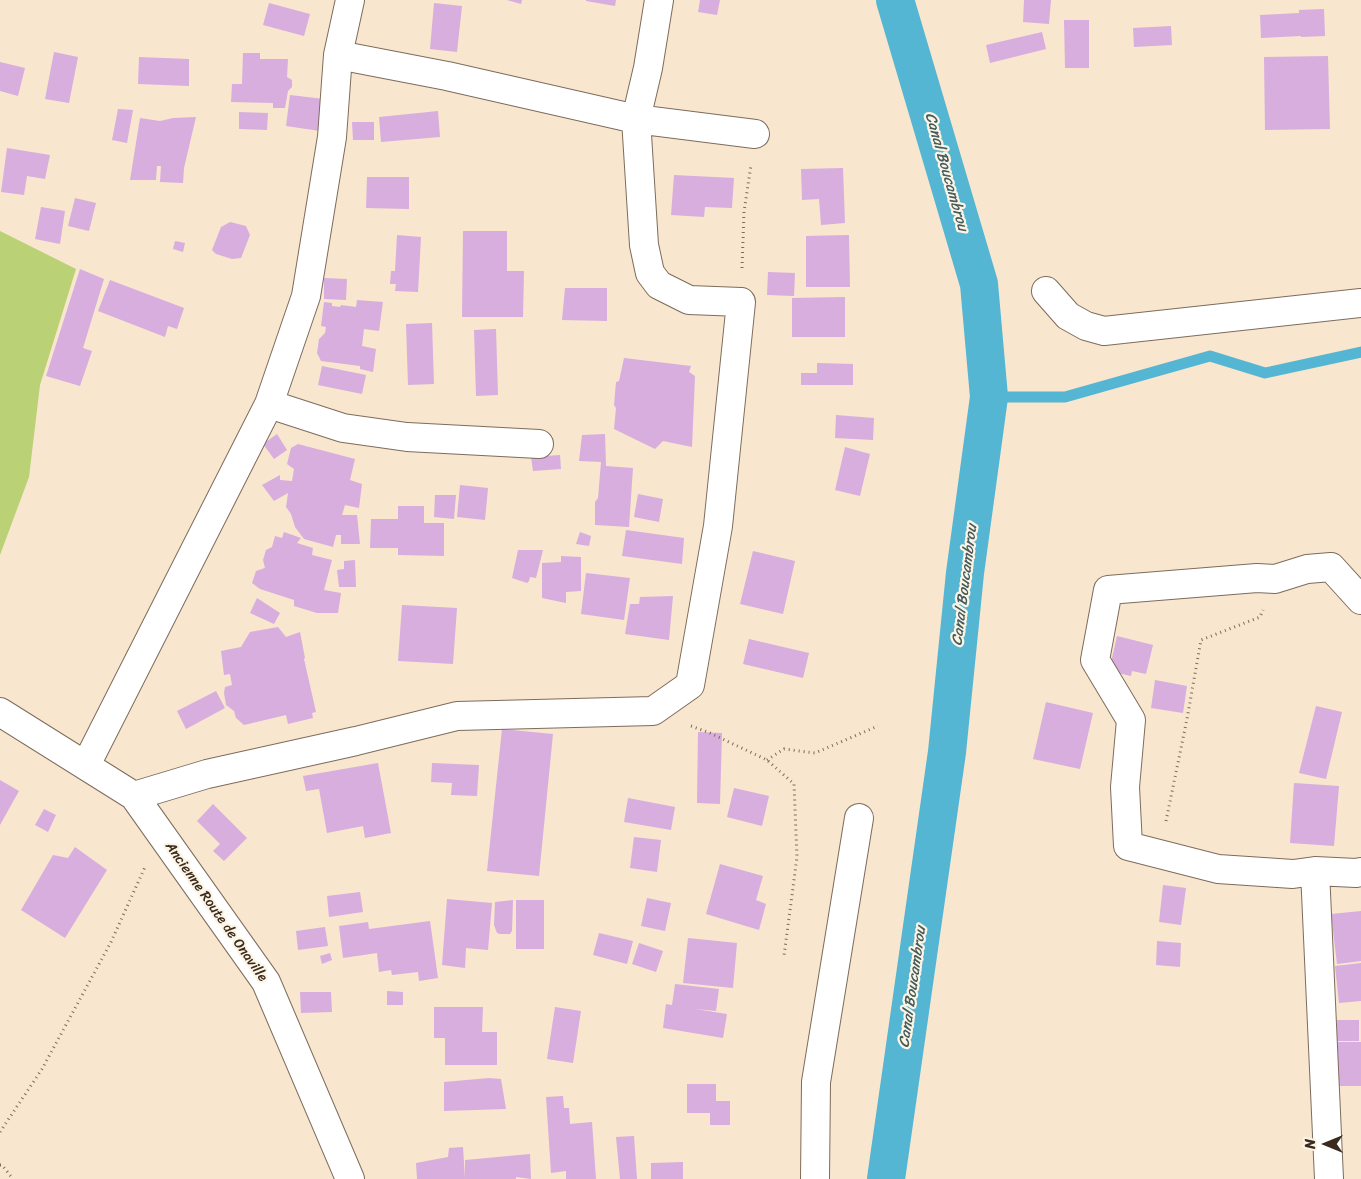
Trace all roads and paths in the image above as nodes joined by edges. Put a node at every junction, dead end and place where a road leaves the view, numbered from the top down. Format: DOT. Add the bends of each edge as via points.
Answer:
graph roads {
  1 [pos="350,0"];
  2 [pos="659,0"];
  3 [pos="338,55"];
  4 [pos="636,120"];
  5 [pos="755,134"];
  6 [pos="1046,291"];
  7 [pos="741,302"];
  8 [pos="1361,303"];
  9 [pos="269,404"];
  10 [pos="539,444"];
  11 [pos="1275,579"];
  12 [pos="1361,600"];
  13 [pos="0,712"];
  14 [pos="652,712"];
  15 [pos="878,726"];
  16 [pos="767,760"];
  17 [pos="86,765"];
  18 [pos="134,796"];
  19 [pos="859,818"];
  20 [pos="160,834"];
  21 [pos="1159,854"];
  22 [pos="1315,871"];
  23 [pos="1361,872"];
  24 [pos="784,956"];
  25 [pos="0,1132"];
  26 [pos="0,1165"];
  27 [pos="12,1179"];
  28 [pos="350,1179"];
  29 [pos="815,1179"];
  30 [pos="1329,1179"];
  1 -- 3 [label="street"];
  2 -- 4 [label="street"];
  3 -- 4 [label="street"];
  3 -- 9 [label="street" via="332,137 306,296"];
  4 -- 5 [label="street"];
  4 -- 7 [label="street" via="644,245 650,273 658,285 689,300"];
  5 -- 7 [label="path" via="744,212"];
  6 -- 8 [label="street" via="1068,316 1104,331"];
  7 -- 14 [label="street" via="718,526 690,684"];
  9 -- 10 [label="street" via="343,428 407,437"];
  9 -- 17 [label="street"];
  11 -- 12 [label="street" via="1307,569 1331,567"];
  11 -- 21 [label="path" via="1260,617 1201,640"];
  11 -- 21 [label="street" via="1108,590 1095,660 1131,720 1125,787 1128,846"];
  13 -- 17 [label="street, Ancienne Route de Onaville"];
  14 -- 16 [label="path" via="710,733"];
  14 -- 18 [label="street" via="457,716 207,774"];
  15 -- 16 [label="path" via="815,753 784,749"];
  16 -- 24 [label="path" via="794,784 796,857"];
  17 -- 18 [label="street, Ancienne Route de Onaville"];
  18 -- 20 [label="street, Ancienne Route de Onaville"];
  19 -- 29 [label="street" via="816,1082"];
  20 -- 25 [label="path" via="111,942 42,1069"];
  20 -- 28 [label="street, Ancienne Route de Onaville" via="266,982"];
  21 -- 22 [label="street" via="1218,869 1293,874"];
  22 -- 23 [label="street"];
  22 -- 30 [label="street"];
  26 -- 27 [label="path"];
}
